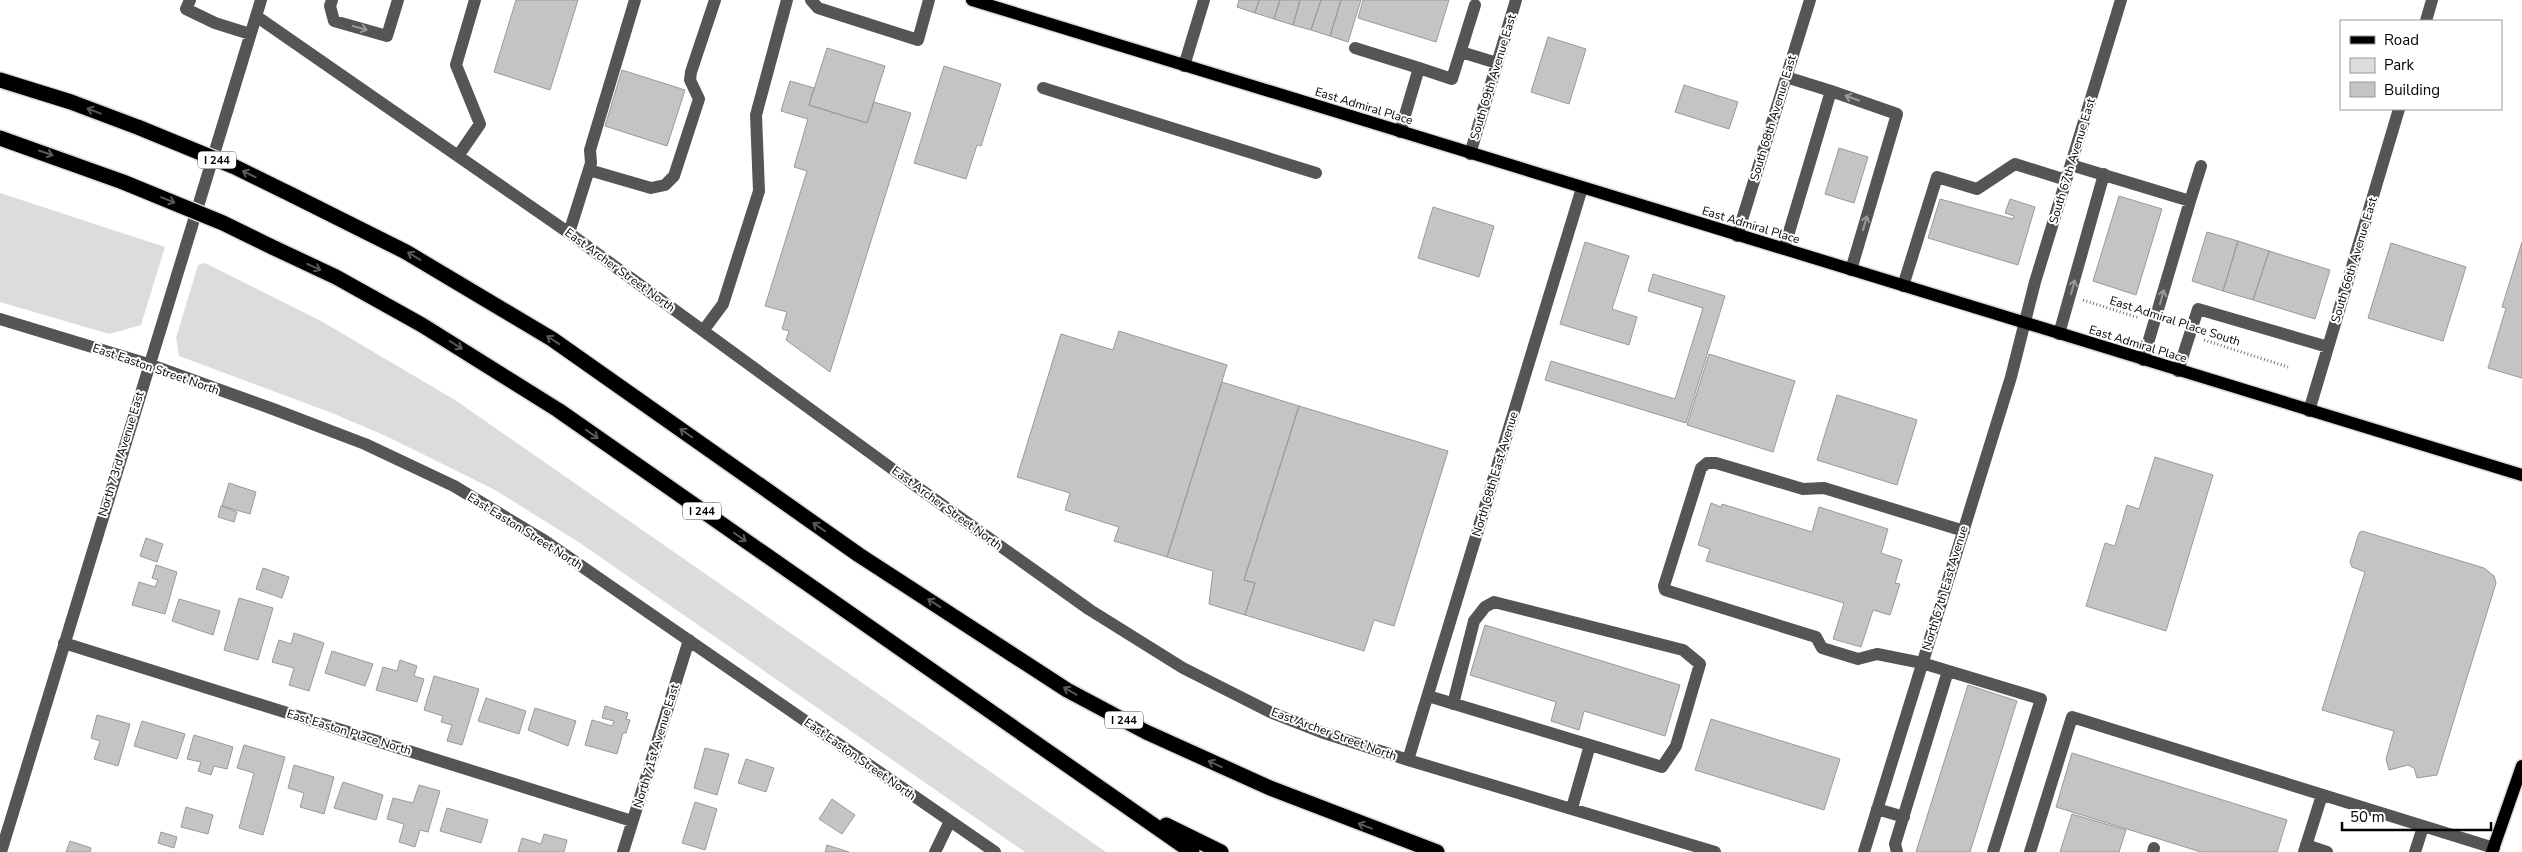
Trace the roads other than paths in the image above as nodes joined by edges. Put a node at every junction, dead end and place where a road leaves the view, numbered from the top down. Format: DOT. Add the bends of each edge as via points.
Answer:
graph roads {
  1 [pos="261,0"];
  2 [pos="332,0"];
  3 [pos="398,0"];
  4 [pos="475,0"];
  5 [pos="635,0"];
  6 [pos="715,0"];
  7 [pos="787,0"];
  8 [pos="811,0"];
  9 [pos="929,0"];
  10 [pos="972,0"];
  11 [pos="1204,0"];
  12 [pos="1516,0"];
  13 [pos="1810,0"];
  14 [pos="2121,0"];
  15 [pos="2432,0"];
  16 [pos="185,3"];
  17 [pos="1475,5"];
  18 [pos="256,16"];
  19 [pos="2426,20"];
  20 [pos="250,34"];
  21 [pos="1355,48"];
  22 [pos="1461,52"];
  23 [pos="1497,63"];
  24 [pos="1184,66"];
  25 [pos="1419,68"];
  26 [pos="1786,77"];
  27 [pos="0,80"];
  28 [pos="1043,88"];
  29 [pos="1831,91"];
  30 [pos="2399,110"];
  31 [pos="1400,132"];
  32 [pos="0,138"];
  33 [pos="1470,154"];
  34 [pos="458,156"];
  35 [pos="2071,165"];
  36 [pos="2201,166"];
  37 [pos="589,170"];
  38 [pos="1316,173"];
  39 [pos="2104,174"];
  40 [pos="2066,180"];
  41 [pos="1582,188"];
  42 [pos="2190,201"];
  43 [pos="569,233"];
  44 [pos="1738,236"];
  45 [pos="1784,249"];
  46 [pos="1851,270"];
  47 [pos="1903,286"];
  48 [pos="0,319"];
  49 [pos="2024,323"];
  50 [pos="703,331"];
  51 [pos="2059,334"];
  52 [pos="2328,347"];
  53 [pos="2143,360"];
  54 [pos="148,364"];
  55 [pos="2178,371"];
  56 [pos="2309,411"];
  57 [pos="2522,475"];
  58 [pos="1964,531"];
  59 [pos="689,640"];
  60 [pos="64,643"];
  61 [pos="1922,663"];
  62 [pos="1948,671"];
  63 [pos="1428,696"];
  64 [pos="1453,704"];
  65 [pos="1590,745"];
  66 [pos="1408,760"];
  67 [pos="2522,766"];
  68 [pos="2322,795"];
  69 [pos="1120,802"];
  70 [pos="1572,808"];
  71 [pos="1877,809"];
  72 [pos="1904,817"];
  73 [pos="632,821"];
  74 [pos="950,821"];
  75 [pos="2423,827"];
  76 [pos="1411,844"];
  77 [pos="2305,849"];
  78 [pos="2493,851"];
  79 [pos="1,852"];
  80 [pos="623,852"];
  81 [pos="935,852"];
  82 [pos="995,852"];
  83 [pos="1192,852"];
  84 [pos="1221,852"];
  85 [pos="1428,852"];
  86 [pos="1437,852"];
  87 [pos="1715,852"];
  88 [pos="1864,852"];
  89 [pos="1897,852"];
  90 [pos="1993,852"];
  91 [pos="2030,852"];
  92 [pos="2327,852"];
  93 [pos="2415,852"];
  1 -- 18 [label="street, North 73rd Avenue East"];
  2 -- 3 [label="street, one-way" via="330,6 334,21 387,36"];
  4 -- 34 [label="street" via="456,65 480,124"];
  5 -- 37 [label="street" via="590,150"];
  6 -- 37 [label="street" via="691,72 690,80 699,99 674,176 665,186 651,188"];
  7 -- 50 [label="street" via="756,115 759,191 723,304"];
  8 -- 9 [label="street" via="818,8 918,40"];
  10 -- 24 [label="main road, East Admiral Place"];
  11 -- 24 [label="street"];
  12 -- 23 [label="street, South 69th Avenue East"];
  13 -- 26 [label="street, South 68th Avenue East"];
  14 -- 35 [label="street, South 67th Avenue East"];
  15 -- 19 [label="street"];
  16 -- 20 [label="street" via="215,23"];
  17 -- 22 [label="street"];
  18 -- 20 [label="street, North 73rd Avenue East"];
  18 -- 34 [label="street, East Archer Street North"];
  20 -- 54 [label="street, North 73rd Avenue East"];
  21 -- 25 [label="street"];
  22 -- 23 [label="street"];
  22 -- 25 [label="street" via="1452,79"];
  23 -- 33 [label="street, South 69th Avenue East"];
  24 -- 31 [label="main road, East Admiral Place"];
  25 -- 31 [label="street"];
  26 -- 29 [label="street"];
  26 -- 44 [label="street, South 68th Avenue East"];
  76 -- 27 [label="highway, I 244, one-way, bridge" via="1270,788 1146,732 1067,690 859,555 552,340 406,252 235,167 71,102"];
  28 -- 38 [label="street"];
  29 -- 45 [label="street"];
  46 -- 29 [label="street, one-way" via="1897,114"];
  30 -- 52 [label="street, South 66th Avenue East"];
  31 -- 33 [label="main road, East Admiral Place"];
  32 -- 69 [label="highway, I 244, one-way, bridge" via="123,182 223,223 336,277 422,324 558,410"];
  33 -- 41 [label="main road, East Admiral Place"];
  34 -- 43 [label="street, East Archer Street North"];
  35 -- 39 [label="street"];
  35 -- 40 [label="street, South 67th Avenue East"];
  36 -- 42 [label="street"];
  37 -- 43 [label="street"];
  39 -- 42 [label="street"];
  51 -- 39 [label="street, one-way"];
  40 -- 47 [label="street" via="2015,164 1977,189 1938,176"];
  40 -- 49 [label="street, South 67th Avenue East"];
  41 -- 44 [label="main road, East Admiral Place"];
  41 -- 63 [label="street, North 68th East Avenue"];
  53 -- 42 [label="street, one-way"];
  43 -- 50 [label="street, East Archer Street North"];
  44 -- 45 [label="main road, East Admiral Place"];
  45 -- 46 [label="main road, East Admiral Place"];
  46 -- 47 [label="main road, East Admiral Place"];
  47 -- 49 [label="main road, East Admiral Place"];
  48 -- 54 [label="street, East Easton Street North"];
  49 -- 51 [label="main road, East Admiral Place"];
  49 -- 58 [label="street, North 67th East Avenue"];
  50 -- 66 [label="street, East Archer Street North" via="1133,638 1270,712"];
  51 -- 53 [label="main road, East Admiral Place"];
  52 -- 55 [label="street" via="2198,309"];
  52 -- 56 [label="street, South 66th Avenue East"];
  53 -- 55 [label="main road, East Admiral Place"];
  54 -- 59 [label="street, East Easton Street North" via="365,444 454,486 545,541"];
  54 -- 60 [label="street, North 73rd Avenue East"];
  55 -- 56 [label="main road, East Admiral Place"];
  56 -- 57 [label="main road, East Admiral Place"];
  58 -- 61 [label="street, North 67th East Avenue"];
  58 -- 61 [label="street" via="1824,488 1803,489 1716,463 1701,468 1665,590 1816,637 1822,648 1858,659 1876,654"];
  59 -- 73 [label="street, North 71st Avenue East"];
  59 -- 74 [label="street, East Easton Street North"];
  60 -- 73 [label="street, East Easton Place North"];
  60 -- 79 [label="street, North 73rd Avenue East"];
  61 -- 62 [label="street"];
  61 -- 71 [label="street, North 67th East Avenue"];
  62 -- 72 [label="street"];
  62 -- 90 [label="street" via="2041,700"];
  63 -- 64 [label="street"];
  63 -- 66 [label="street, North 68th East Avenue"];
  64 -- 65 [label="street"];
  64 -- 65 [label="street" via="1474,621 1485,607 1494,602 1683,650 1700,664 1676,746 1662,767"];
  65 -- 70 [label="street"];
  66 -- 70 [label="street, East Archer Street North"];
  67 -- 78 [label="main road"];
  68 -- 75 [label="street"];
  68 -- 77 [label="street"];
  68 -- 91 [label="street" via="2072,717"];
  69 -- 83 [label="highway, I 244"];
  69 -- 84 [label="highway"];
  70 -- 87 [label="street, East Archer Street North"];
  71 -- 72 [label="street"];
  71 -- 88 [label="street, North 67th East Avenue"];
  72 -- 89 [label="street" via="1895,844"];
  73 -- 80 [label="street, North 71st Avenue East"];
  74 -- 81 [label="street"];
  74 -- 82 [label="street, East Easton Street North"];
  75 -- 78 [label="street"];
  75 -- 93 [label="street"];
  76 -- 85 [label="highway"];
  76 -- 86 [label="highway, I 244"];
  77 -- 92 [label="street"];
}
